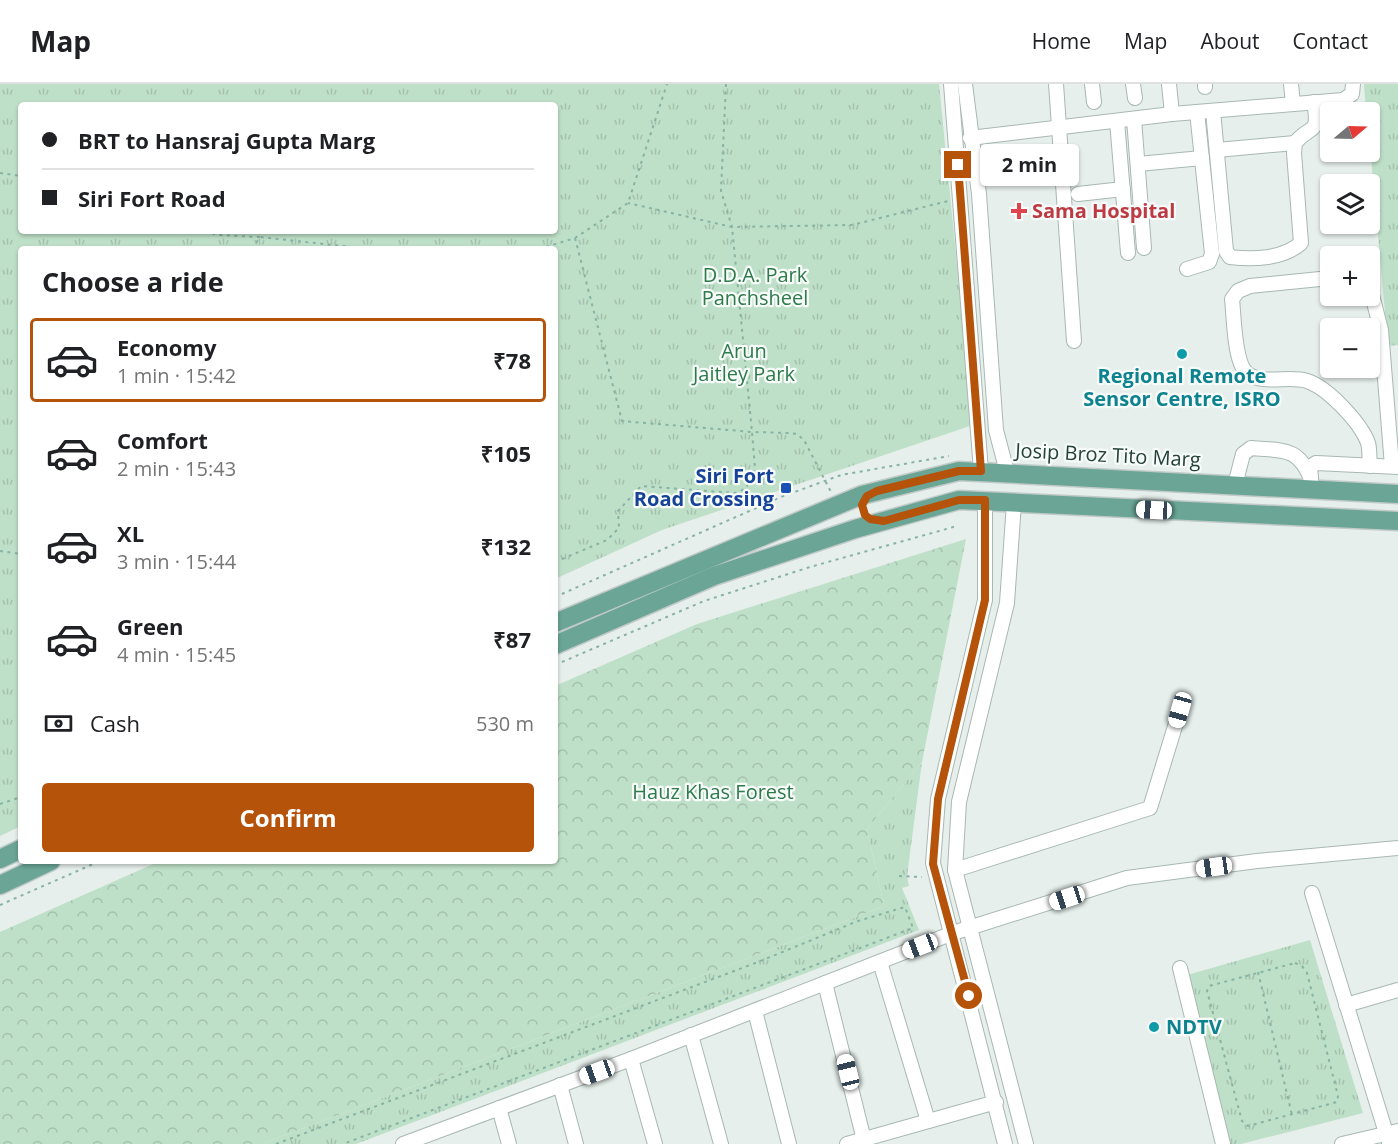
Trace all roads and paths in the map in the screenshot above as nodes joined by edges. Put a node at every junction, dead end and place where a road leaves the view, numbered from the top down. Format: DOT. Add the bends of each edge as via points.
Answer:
graph roads {
  1 [pos="667,84"];
  2 [pos="726,84"];
  3 [pos="951,84"];
  4 [pos="965,84"];
  5 [pos="1056,84"];
  6 [pos="1092,84"];
  7 [pos="1169,84"];
  8 [pos="1291,84"];
  9 [pos="1353,84"];
  10 [pos="1094,102"];
  11 [pos="1314,102"];
  12 [pos="1293,104"];
  13 [pos="1213,111"];
  14 [pos="1197,112"];
  15 [pos="1172,114"];
  16 [pos="1134,118"];
  17 [pos="1117,121"];
  18 [pos="1060,128"];
  19 [pos="970,138"];
  20 [pos="1295,143"];
  21 [pos="1217,150"];
  22 [pos="1202,158"];
  23 [pos="1138,164"];
  24 [pos="0,173"];
  25 [pos="18,176"];
  26 [pos="1123,189"];
  27 [pos="1078,194"];
  28 [pos="951,201"];
  29 [pos="627,203"];
  30 [pos="732,227"];
  31 [pos="213,234"];
  32 [pos="260,237"];
  33 [pos="575,238"];
  34 [pos="254,246"];
  35 [pos="342,246"];
  36 [pos="549,246"];
  37 [pos="1144,248"];
  38 [pos="1128,253"];
  39 [pos="1187,269"];
  40 [pos="1320,279"];
  41 [pos="1375,306"];
  42 [pos="1074,341"];
  43 [pos="752,432"];
  44 [pos="981,452"];
  45 [pos="1370,466"];
  46 [pos="1395,466"];
  47 [pos="981,471"];
  48 [pos="1007,472"];
  49 [pos="823,475"];
  50 [pos="1310,484"];
  51 [pos="1235,485"];
  52 [pos="877,491"];
  53 [pos="1398,494"];
  54 [pos="985,500"];
  55 [pos="1014,503"];
  56 [pos="884,521"];
  57 [pos="1398,521"];
  58 [pos="957,526"];
  59 [pos="0,551"];
  60 [pos="18,554"];
  61 [pos="558,561"];
  62 [pos="558,596"];
  63 [pos="558,622"];
  64 [pos="558,644"];
  65 [pos="558,664"];
  66 [pos="1180,710"];
  67 [pos="18,798"];
  68 [pos="0,804"];
  69 [pos="935,826"];
  70 [pos="957,826"];
  71 [pos="1398,848"];
  72 [pos="18,850"];
  73 [pos="0,859"];
  74 [pos="45,864"];
  75 [pos="93,864"];
  76 [pos="956,870"];
  77 [pos="899,876"];
  78 [pos="937,878"];
  79 [pos="0,885"];
  80 [pos="1312,893"];
  81 [pos="0,905"];
  82 [pos="973,928"];
  83 [pos="953,933"];
  84 [pos="880,962"];
  85 [pos="1180,968"];
  86 [pos="1258,972"];
  87 [pos="825,983"];
  88 [pos="1398,990"];
  89 [pos="1346,1005"];
  90 [pos="755,1011"];
  91 [pos="691,1035"];
  92 [pos="631,1059"];
  93 [pos="560,1085"];
  94 [pos="996,1102"];
  95 [pos="499,1108"];
  96 [pos="423,1113"];
  97 [pos="1292,1115"];
  98 [pos="425,1118"];
  99 [pos="928,1121"];
  100 [pos="1388,1137"];
  101 [pos="429,1139"];
  102 [pos="864,1140"];
  103 [pos="1361,1142"];
  104 [pos="276,1144"];
  105 [pos="343,1144"];
  106 [pos="404,1144"];
  107 [pos="508,1144"];
  108 [pos="576,1144"];
  109 [pos="655,1144"];
  110 [pos="721,1144"];
  111 [pos="789,1144"];
  112 [pos="847,1144"];
  113 [pos="1005,1144"];
  114 [pos="1026,1144"];
  115 [pos="1223,1144"];
  116 [pos="1342,1144"];
  1 -- 29 [label="path"];
  2 -- 30 [label="path" via="721,191"];
  3 -- 44 [label="street"];
  4 -- 19 [label="street"];
  5 -- 18 [label="street"];
  6 -- 10 [label="street"];
  7 -- 15 [label="street"];
  8 -- 12 [label="street"];
  9 -- 11 [label="street" via="1352,94 1343,100"];
  11 -- 12 [label="street"];
  11 -- 20 [label="street" via="1314,129"];
  12 -- 13 [label="street"];
  13 -- 14 [label="street"];
  13 -- 21 [label="street"];
  14 -- 15 [label="street"];
  14 -- 22 [label="street"];
  15 -- 16 [label="street"];
  16 -- 17 [label="street"];
  16 -- 23 [label="street"];
  17 -- 18 [label="street"];
  17 -- 26 [label="street"];
  18 -- 19 [label="street"];
  18 -- 42 [label="street"];
  19 -- 48 [label="street" via="979,194 996,430"];
  20 -- 21 [label="street"];
  20 -- 21 [label="street" via="1302,243 1282,255 1250,258 1230,257 1226,251"];
  22 -- 23 [label="street"];
  22 -- 39 [label="street" via="1212,254 1209,262"];
  23 -- 37 [label="street"];
  24 -- 25 [label="path"];
  26 -- 27 [label="street"];
  26 -- 38 [label="street"];
  28 -- 30 [label="path" via="852,225"];
  29 -- 30 [label="path"];
  29 -- 33 [label="path"];
  30 -- 43 [label="path"];
  31 -- 32 [label="path"];
  32 -- 34 [label="path"];
  32 -- 35 [label="path"];
  33 -- 36 [label="path"];
  33 -- 43 [label="path" via="622,421"];
  40 -- 45 [label="street" via="1250,286 1238,291 1232,299 1239,363 1247,374 1258,378 1308,381 1329,394 1368,442"];
  41 -- 46 [label="street" via="1381,330"];
  43 -- 49 [label="path" via="797,434"];
  43 -- 61 [label="path" via="755,468 746,488 724,493 641,486 618,510 619,528 608,540"];
  44 -- 47 [label="street"];
  44 -- 62 [label="path" via="841,475 781,497"];
  45 -- 46 [label="street"];
  45 -- 50 [label="street" via="1316,463 1310,467"];
  47 -- 48 [label="main road, Josip Broz Tito Marg"];
  47 -- 52 [label="main road, Josip Broz Tito Marg" via="959,471"];
  48 -- 51 [label="main road, Josip Broz Tito Marg"];
  50 -- 51 [label="main road, Josip Broz Tito Marg"];
  50 -- 51 [label="street" via="1299,457 1288,451 1251,448 1243,454"];
  50 -- 53 [label="main road, Josip Broz Tito Marg"];
  52 -- 56 [label="main road" via="864,501 863,511 870,519"];
  52 -- 63 [label="main road, Josip Broz Tito Marg"];
  54 -- 55 [label="main road"];
  54 -- 56 [label="main road" via="959,500"];
  54 -- 69 [label="street" via="985,600"];
  55 -- 57 [label="main road"];
  55 -- 70 [label="street" via="1007,603 959,801"];
  56 -- 64 [label="main road" via="714,576"];
  58 -- 65 [label="path" via="704,601"];
  59 -- 60 [label="path"];
  66 -- 76 [label="street" via="1150,808"];
  67 -- 68 [label="path"];
  69 -- 70 [label="street"];
  69 -- 78 [label="street" via="933,864"];
  70 -- 76 [label="street"];
  71 -- 82 [label="street" via="1127,879"];
  72 -- 73 [label="main road"];
  74 -- 79 [label="main road"];
  75 -- 81 [label="path"];
  76 -- 82 [label="street"];
  77 -- 78 [label="path"];
  78 -- 83 [label="street"];
  80 -- 89 [label="street"];
  82 -- 83 [label="street"];
  82 -- 114 [label="street"];
  83 -- 84 [label="street"];
  83 -- 94 [label="street"];
  84 -- 87 [label="street"];
  84 -- 99 [label="street"];
  85 -- 115 [label="street"];
  86 -- 97 [label="path"];
  86 -- 97 [label="path" via="1295,963 1307,973 1338,1096 1332,1105"];
  86 -- 97 [label="path" via="1212,983 1207,991 1244,1125"];
  87 -- 90 [label="street"];
  87 -- 102 [label="street"];
  88 -- 89 [label="street"];
  89 -- 100 [label="street"];
  90 -- 91 [label="street"];
  90 -- 111 [label="street"];
  91 -- 92 [label="street"];
  91 -- 110 [label="street"];
  92 -- 93 [label="street"];
  92 -- 109 [label="street"];
  93 -- 95 [label="street"];
  93 -- 108 [label="street"];
  94 -- 99 [label="street"];
  94 -- 113 [label="street"];
  95 -- 101 [label="street"];
  95 -- 107 [label="street"];
  96 -- 98 [label="path"];
  96 -- 104 [label="path" via="898,936 913,928 905,907 858,921"];
  96 -- 105 [label="path"];
  99 -- 102 [label="street"];
  100 -- 103 [label="street"];
  101 -- 106 [label="street"];
  102 -- 112 [label="street"];
  103 -- 116 [label="street"];
}
